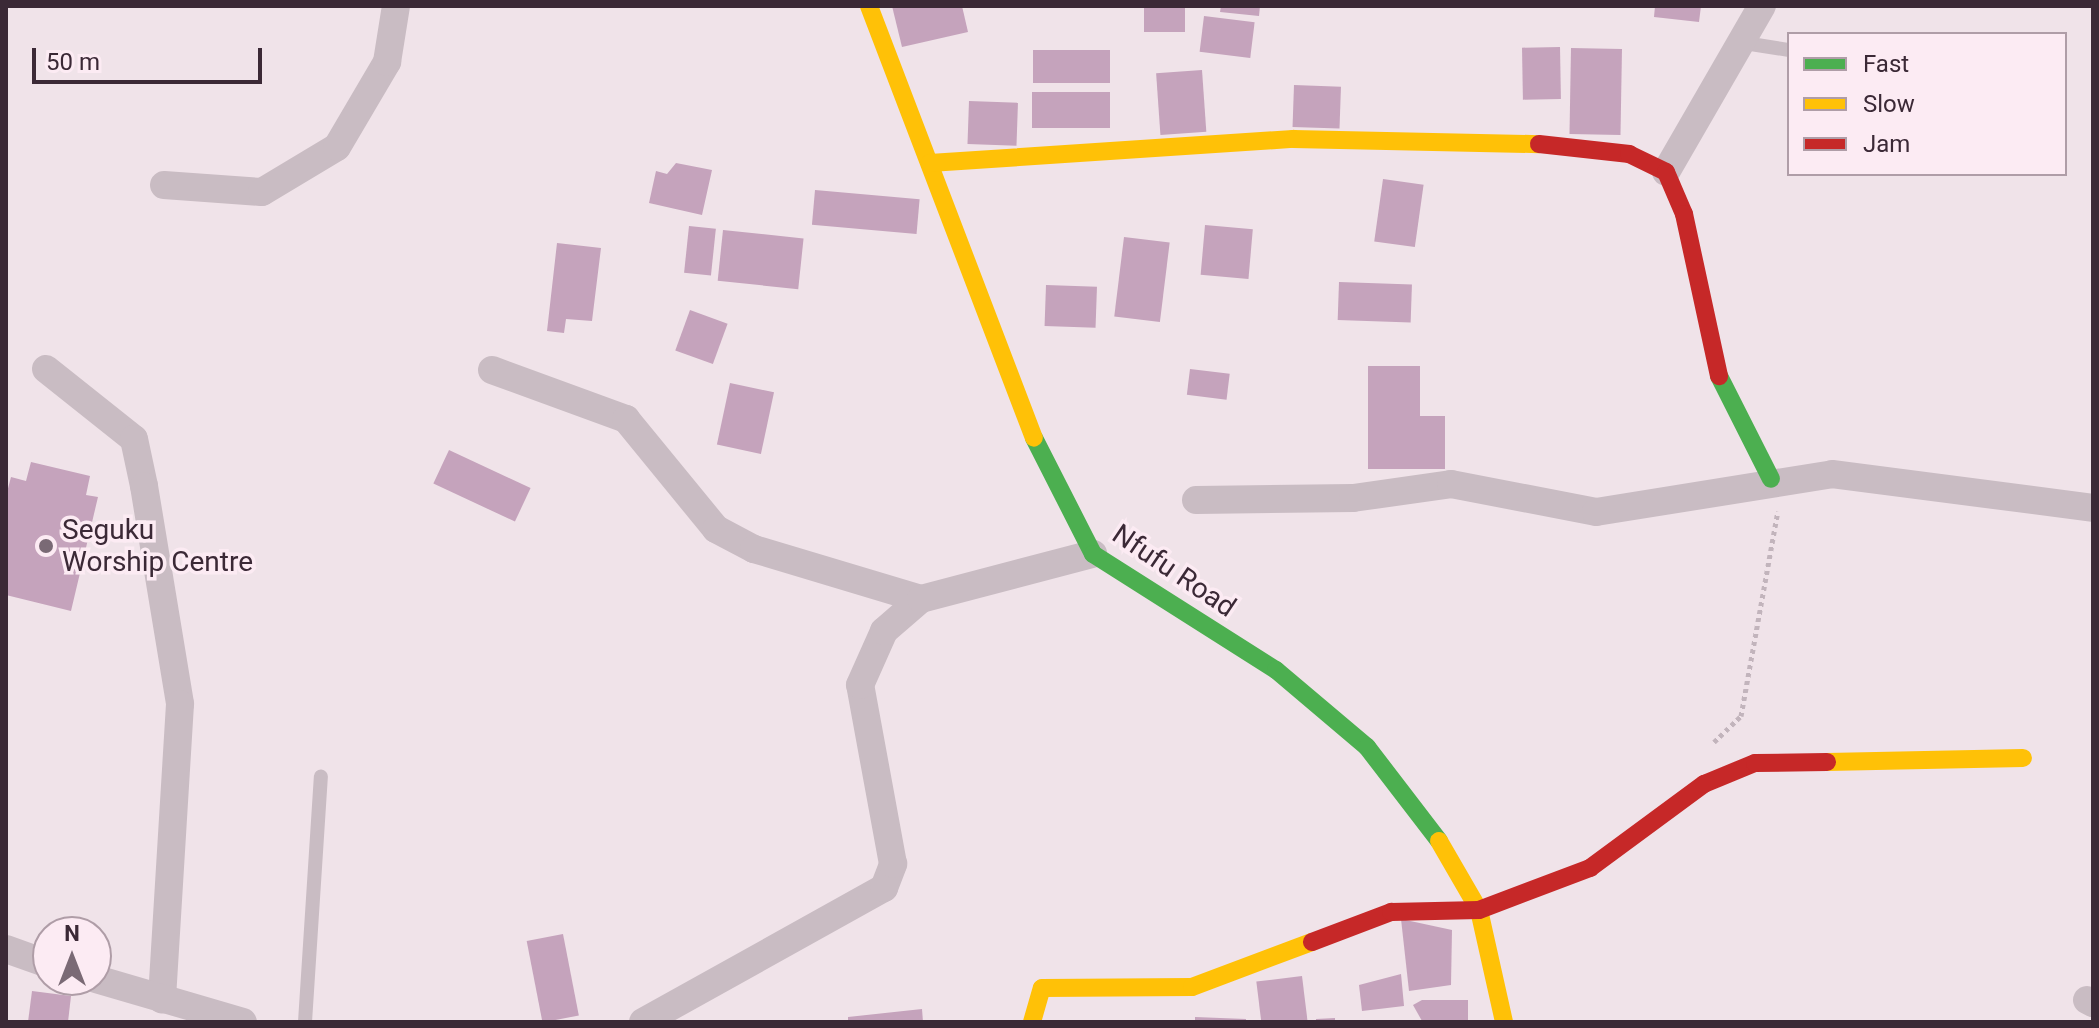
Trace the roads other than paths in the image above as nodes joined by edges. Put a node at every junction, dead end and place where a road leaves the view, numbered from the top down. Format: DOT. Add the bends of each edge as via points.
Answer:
graph roads {
  1 [pos="396,6"];
  2 [pos="869,6"];
  3 [pos="1762,6"];
  4 [pos="1738,42"];
  5 [pos="1787,50"];
  6 [pos="930,163"];
  7 [pos="1666,172"];
  8 [pos="164,185"];
  9 [pos="46,369"];
  10 [pos="492,370"];
  11 [pos="1771,479"];
  12 [pos="1196,500"];
  13 [pos="2093,508"];
  14 [pos="1093,554"];
  15 [pos="921,599"];
  16 [pos="2023,758"];
  17 [pos="321,777"];
  18 [pos="1479,910"];
  19 [pos="6,949"];
  20 [pos="32,958"];
  21 [pos="112,984"];
  22 [pos="162,999"];
  23 [pos="243,1022"];
  24 [pos="305,1022"];
  25 [pos="643,1022"];
  26 [pos="1032,1022"];
  27 [pos="1504,1022"];
  1 -- 8 [label="street" via="387,62 337,147 262,192"];
  2 -- 6 [label="street, Nfufu Road"];
  3 -- 4 [label="street"];
  4 -- 5 [label="lane"];
  4 -- 7 [label="street"];
  6 -- 7 [label="street" via="1293,139 1580,145 1629,154"];
  6 -- 14 [label="street, Nfufu Road" via="1043,461"];
  7 -- 11 [label="street" via="1684,214 1723,397"];
  9 -- 22 [label="street" via="134,439 144,486 180,704"];
  10 -- 15 [label="street" via="626,419 716,529 754,549"];
  11 -- 12 [label="street" via="1596,512 1451,484 1338,499"];
  11 -- 13 [label="street" via="1832,474"];
  14 -- 15 [label="street"];
  14 -- 18 [label="street, Nfufu Road" via="1276,670 1367,747 1449,855"];
  15 -- 25 [label="street" via="884,631 860,685 893,864 884,888"];
  16 -- 18 [label="street" via="1755,763 1704,784 1590,868"];
  17 -- 24 [label="lane"];
  18 -- 26 [label="street" via="1391,912 1192,987 1042,988"];
  18 -- 27 [label="street, Nfufu Road"];
  19 -- 20 [label="street"];
  21 -- 22 [label="street"];
  22 -- 23 [label="street"];
}
